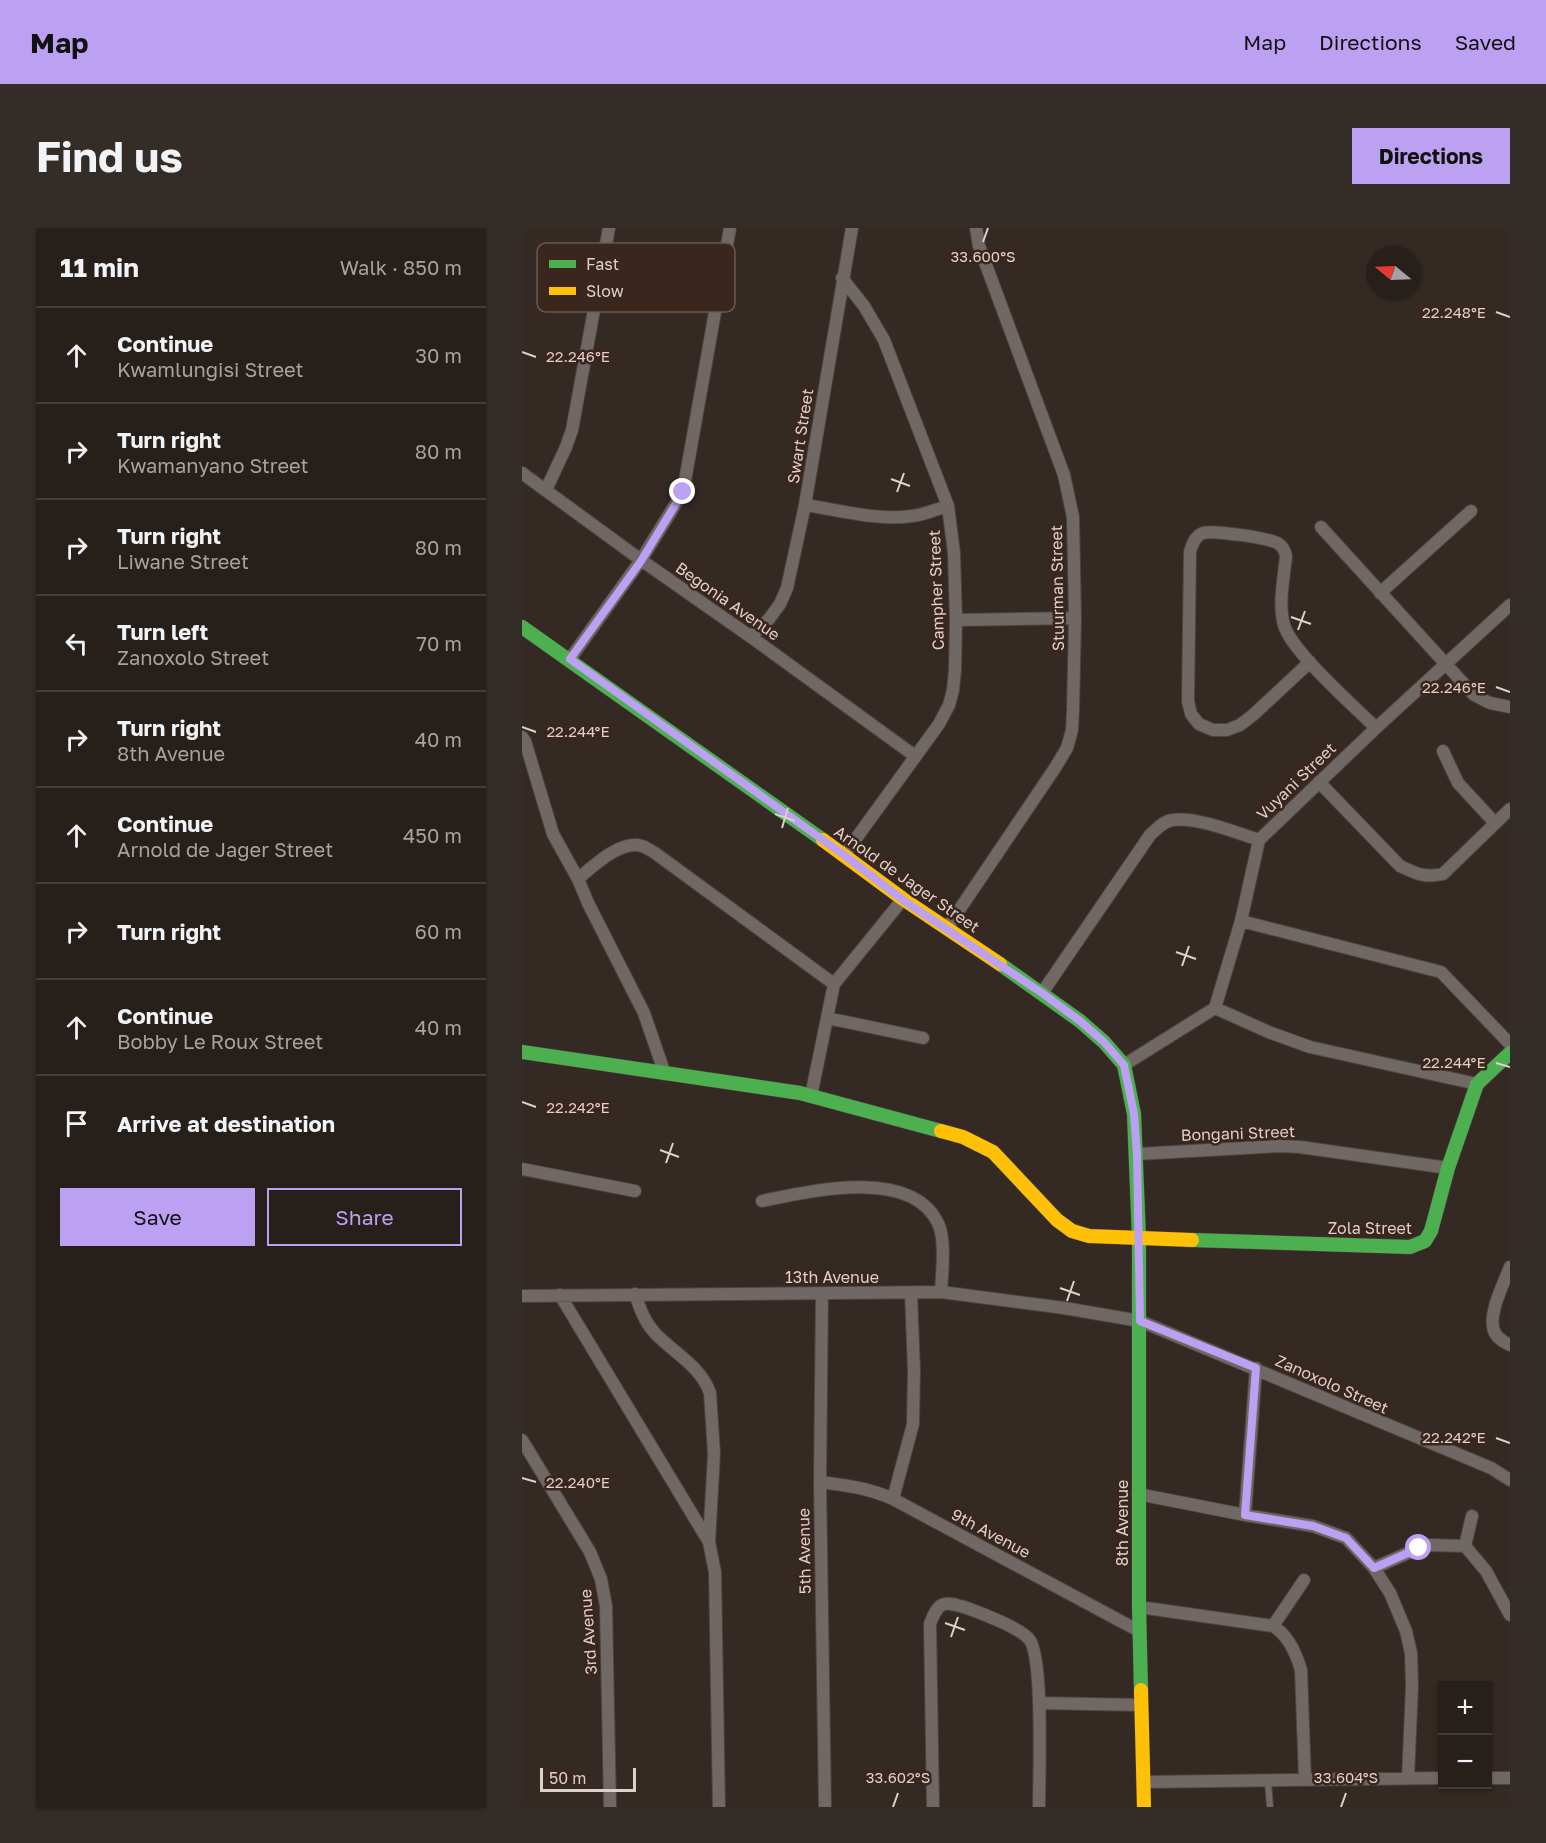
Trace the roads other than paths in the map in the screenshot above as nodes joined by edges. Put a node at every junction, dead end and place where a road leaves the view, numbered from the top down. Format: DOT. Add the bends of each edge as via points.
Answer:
graph roads {
  1 [pos="609,228"];
  2 [pos="730,228"];
  3 [pos="852,228"];
  4 [pos="976,228"];
  5 [pos="606,243"];
  6 [pos="727,243"];
  7 [pos="842,278"];
  8 [pos="594,312"];
  9 [pos="715,312"];
  10 [pos="522,473"];
  11 [pos="546,490"];
  12 [pos="805,505"];
  13 [pos="948,506"];
  14 [pos="1471,511"];
  15 [pos="1321,527"];
  16 [pos="641,561"];
  17 [pos="1380,593"];
  18 [pos="1510,605"];
  19 [pos="1075,618"];
  20 [pos="956,620"];
  21 [pos="522,627"];
  22 [pos="751,637"];
  23 [pos="570,659"];
  24 [pos="1310,662"];
  25 [pos="1446,664"];
  26 [pos="1510,706"];
  27 [pos="1377,728"];
  28 [pos="522,736"];
  29 [pos="1443,751"];
  30 [pos="915,756"];
  31 [pos="1319,782"];
  32 [pos="1510,809"];
  33 [pos="1496,823"];
  34 [pos="1259,840"];
  35 [pos="844,855"];
  36 [pos="578,879"];
  37 [pos="903,900"];
  38 [pos="1241,921"];
  39 [pos="947,928"];
  40 [pos="834,984"];
  41 [pos="1042,993"];
  42 [pos="1215,1008"];
  43 [pos="827,1018"];
  44 [pos="923,1038"];
  45 [pos="1510,1044"];
  46 [pos="522,1053"];
  47 [pos="1510,1053"];
  48 [pos="1124,1065"];
  49 [pos="665,1074"];
  50 [pos="1477,1084"];
  51 [pos="811,1096"];
  52 [pos="1137,1154"];
  53 [pos="1448,1168"];
  54 [pos="522,1169"];
  55 [pos="634,1191"];
  56 [pos="762,1201"];
  57 [pos="1139,1238"];
  58 [pos="1510,1268"];
  59 [pos="942,1292"];
  60 [pos="911,1293"];
  61 [pos="635,1294"];
  62 [pos="822,1294"];
  63 [pos="560,1295"];
  64 [pos="522,1296"];
  65 [pos="1140,1321"];
  66 [pos="1510,1345"];
  67 [pos="1256,1368"];
  68 [pos="522,1440"];
  69 [pos="1510,1480"];
  70 [pos="819,1482"];
  71 [pos="1138,1494"];
  72 [pos="893,1499"];
  73 [pos="1245,1515"];
  74 [pos="1472,1516"];
  75 [pos="709,1542"];
  76 [pos="1465,1546"];
  77 [pos="1374,1568"];
  78 [pos="1304,1580"];
  79 [pos="1139,1606"];
  80 [pos="1510,1615"];
  81 [pos="1273,1626"];
  82 [pos="1140,1631"];
  83 [pos="1039,1703"];
  84 [pos="1141,1705"];
  85 [pos="1438,1778"];
  86 [pos="1492,1778"];
  87 [pos="1510,1778"];
  88 [pos="1305,1779"];
  89 [pos="1408,1779"];
  90 [pos="1268,1780"];
  91 [pos="1144,1782"];
  92 [pos="610,1807"];
  93 [pos="719,1807"];
  94 [pos="825,1807"];
  95 [pos="933,1807"];
  96 [pos="1039,1807"];
  97 [pos="1144,1807"];
  98 [pos="1270,1807"];
  1 -- 5 [label="street"];
  2 -- 6 [label="street"];
  3 -- 7 [label="street, Swart Street"];
  4 -- 19 [label="street, Stuurman Street" via="979,246 1069,494"];
  7 -- 12 [label="street, Swart Street"];
  7 -- 13 [label="street, Campher Street" via="884,340"];
  8 -- 11 [label="street" via="572,430"];
  9 -- 16 [label="street" via="683,492"];
  10 -- 11 [label="street, Begonia Avenue"];
  11 -- 16 [label="street, Begonia Avenue"];
  12 -- 13 [label="street" via="899,518"];
  12 -- 22 [label="street, Swart Street" via="787,588 769,619"];
  13 -- 20 [label="street, Campher Street"];
  14 -- 17 [label="street"];
  15 -- 17 [label="street"];
  16 -- 22 [label="street, Begonia Avenue"];
  16 -- 23 [label="street"];
  17 -- 25 [label="street"];
  18 -- 25 [label="street, Vuyani Street"];
  19 -- 20 [label="street"];
  19 -- 39 [label="street, Stuurman Street" via="1072,730 1067,747"];
  20 -- 30 [label="street, Campher Street" via="954,690 939,724"];
  21 -- 23 [label="street, Arnold de Jager Street"];
  22 -- 30 [label="street, Begonia Avenue"];
  23 -- 35 [label="street, Arnold de Jager Street"];
  24 -- 24 [label="street" via="1290,639 1281,614 1284,549 1268,539 1202,533 1190,552 1188,701 1199,724 1213,730 1240,725"];
  24 -- 27 [label="street"];
  25 -- 26 [label="street" via="1474,695"];
  25 -- 27 [label="street, Vuyani Street"];
  27 -- 31 [label="street, Vuyani Street"];
  28 -- 36 [label="street" via="553,834"];
  29 -- 33 [label="street" via="1458,783"];
  30 -- 35 [label="street, Campher Street"];
  31 -- 33 [label="street" via="1400,866 1429,877 1443,874"];
  31 -- 34 [label="street, Vuyani Street"];
  32 -- 33 [label="street"];
  34 -- 38 [label="street, Vuyani Street"];
  34 -- 41 [label="street" via="1187,820 1161,825"];
  35 -- 37 [label="street, Arnold de Jager Street"];
  36 -- 40 [label="street" via="603,858 641,845"];
  36 -- 49 [label="street" via="644,1013"];
  37 -- 39 [label="street, Arnold de Jager Street"];
  37 -- 40 [label="street"];
  38 -- 42 [label="street, Vuyani Street"];
  38 -- 45 [label="street" via="1441,972"];
  39 -- 41 [label="street, Arnold de Jager Street"];
  40 -- 43 [label="street"];
  41 -- 48 [label="street, Arnold de Jager Street" via="1104,1042"];
  42 -- 48 [label="street"];
  42 -- 50 [label="street" via="1310,1047"];
  43 -- 44 [label="street"];
  43 -- 51 [label="street"];
  46 -- 49 [label="street, Zola Street"];
  47 -- 50 [label="street, Zola Street"];
  48 -- 52 [label="street, Arnold de Jager Street"];
  49 -- 51 [label="street, Zola Street"];
  50 -- 53 [label="street, Zola Street"];
  51 -- 57 [label="street, Zola Street" via="980,1144 993,1152 1072,1231 1089,1236"];
  52 -- 53 [label="street, Bongani Street" via="1290,1146"];
  52 -- 57 [label="street, Arnold de Jager Street"];
  53 -- 57 [label="street, Zola Street" via="1431,1231 1425,1241 1410,1247"];
  54 -- 55 [label="street"];
  56 -- 59 [label="street" via="840,1187 873,1188 914,1199 925,1205 939,1224"];
  57 -- 65 [label="street, 8th Avenue"];
  58 -- 66 [label="street" via="1492,1323 1494,1332"];
  59 -- 60 [label="street, 13th Avenue"];
  59 -- 65 [label="street, 13th Avenue"];
  60 -- 62 [label="street, 13th Avenue"];
  60 -- 72 [label="street" via="914,1417"];
  61 -- 62 [label="street, 13th Avenue"];
  61 -- 63 [label="street, 13th Avenue"];
  61 -- 75 [label="street" via="654,1332 699,1374 710,1393 714,1454"];
  62 -- 70 [label="street, 5th Avenue"];
  63 -- 64 [label="street, 13th Avenue"];
  63 -- 75 [label="street"];
  65 -- 67 [label="street, Zanoxolo Street"];
  65 -- 71 [label="street, 8th Avenue"];
  67 -- 69 [label="street, Zanoxolo Street" via="1491,1468"];
  67 -- 73 [label="street"];
  68 -- 92 [label="street, 3rd Avenue" via="590,1552 601,1579 606,1606"];
  70 -- 72 [label="street, 9th Avenue" via="876,1491"];
  70 -- 94 [label="street, 5th Avenue"];
  71 -- 73 [label="street"];
  71 -- 79 [label="street, 8th Avenue"];
  72 -- 82 [label="street, 9th Avenue"];
  73 -- 77 [label="street" via="1313,1526 1346,1538"];
  74 -- 76 [label="street"];
  75 -- 93 [label="street" via="715,1572"];
  76 -- 77 [label="street" via="1431,1545"];
  76 -- 80 [label="street" via="1486,1571"];
  77 -- 89 [label="street" via="1390,1593 1411,1653"];
  78 -- 81 [label="street"];
  79 -- 81 [label="street"];
  79 -- 82 [label="street, 8th Avenue"];
  81 -- 88 [label="street" via="1281,1631 1296,1654 1301,1670"];
  82 -- 84 [label="street, 8th Avenue"];
  83 -- 84 [label="street"];
  83 -- 95 [label="street" via="1037,1661 1029,1639 980,1612 948,1603 935,1609 930,1624"];
  83 -- 96 [label="street"];
  84 -- 91 [label="street, 8th Avenue"];
  85 -- 89 [label="street"];
  86 -- 87 [label="street"];
  88 -- 89 [label="street"];
  88 -- 90 [label="street"];
  90 -- 91 [label="street"];
  90 -- 98 [label="lane"];
  91 -- 97 [label="street, 8th Avenue"];
}
